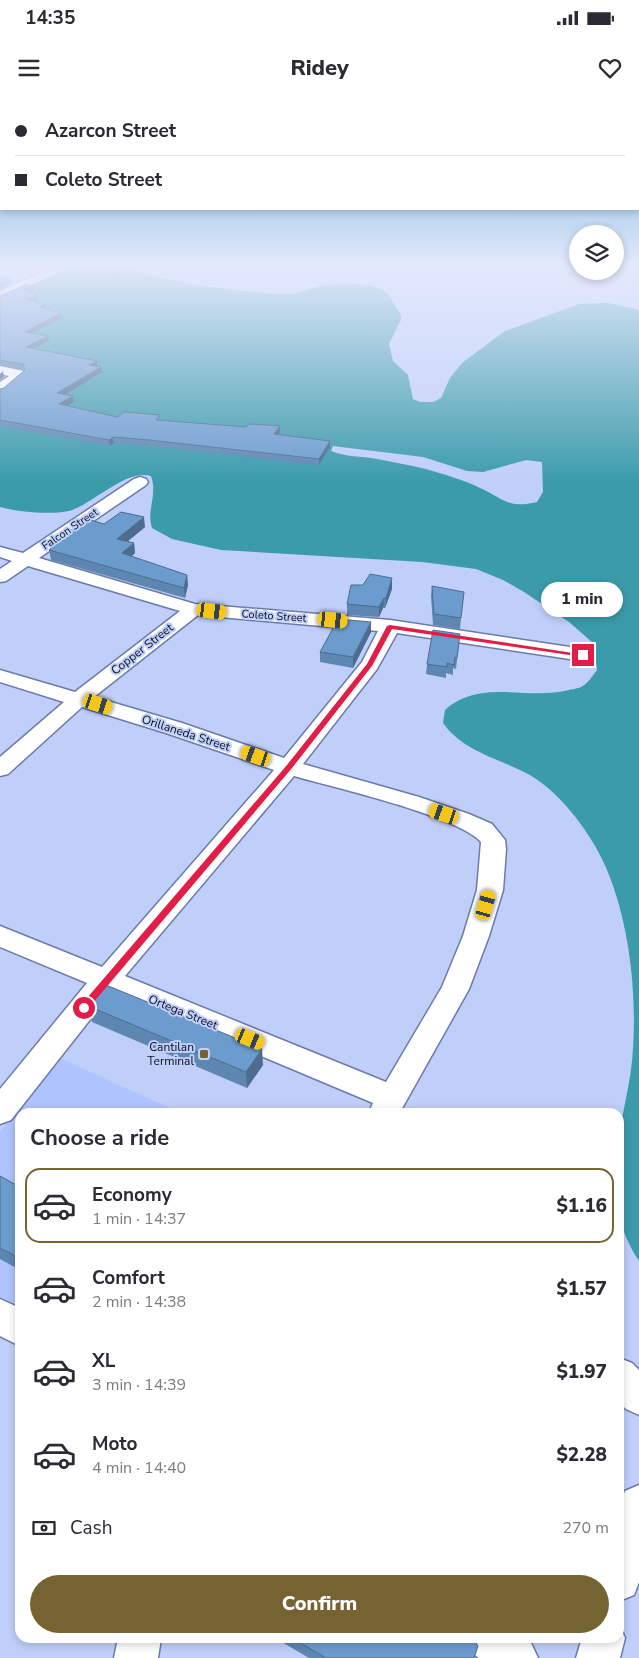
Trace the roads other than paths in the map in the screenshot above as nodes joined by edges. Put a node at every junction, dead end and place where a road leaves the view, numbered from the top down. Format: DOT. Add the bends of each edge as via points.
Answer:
graph roads {
  1 [pos="0,370"];
  2 [pos="0,389"];
  3 [pos="140,482"];
  4 [pos="0,552"];
  5 [pos="26,560"];
  6 [pos="0,577"];
  7 [pos="194,609"];
  8 [pos="390,626"];
  9 [pos="583,655"];
  10 [pos="0,676"];
  11 [pos="79,698"];
  12 [pos="289,767"];
  13 [pos="0,769"];
  14 [pos="0,936"];
  15 [pos="106,980"];
  16 [pos="389,1106"];
  17 [pos="0,1111"];
  18 [pos="0,1316"];
  19 [pos="15,1325"];
  20 [pos="624,1381"];
  21 [pos="639,1396"];
  22 [pos="639,1505"];
  23 [pos="624,1561"];
  24 [pos="139,1643"];
  25 [pos="494,1643"];
  26 [pos="602,1643"];
  27 [pos="136,1658"];
  28 [pos="516,1658"];
  29 [pos="598,1658"];
  1 -- 2 [label="street" via="19,374"];
  3 -- 5 [label="street, Falcon Street"];
  4 -- 5 [label="street, Coleto Street"];
  5 -- 6 [label="street, Falcon Street"];
  5 -- 7 [label="street, Coleto Street"];
  7 -- 8 [label="street, Coleto Street"];
  7 -- 11 [label="street, Copper Street"];
  8 -- 9 [label="street, Coleto Street"];
  8 -- 12 [label="street" via="370,665"];
  10 -- 11 [label="street, Orillaneda Street"];
  11 -- 12 [label="street, Orillaneda Street"];
  11 -- 13 [label="street, Copper Street"];
  12 -- 15 [label="street"];
  12 -- 16 [label="street, Orillaneda Street" via="462,820 484,830 493,840 490,890 476,936 454,989"];
  14 -- 15 [label="street, Ortega Street"];
  15 -- 16 [label="street, Ortega Street"];
  15 -- 17 [label="street"];
  18 -- 19 [label="street"];
  20 -- 21 [label="street"];
  22 -- 23 [label="street"];
  24 -- 27 [label="street"];
  25 -- 28 [label="street"];
  26 -- 29 [label="street"];
}
